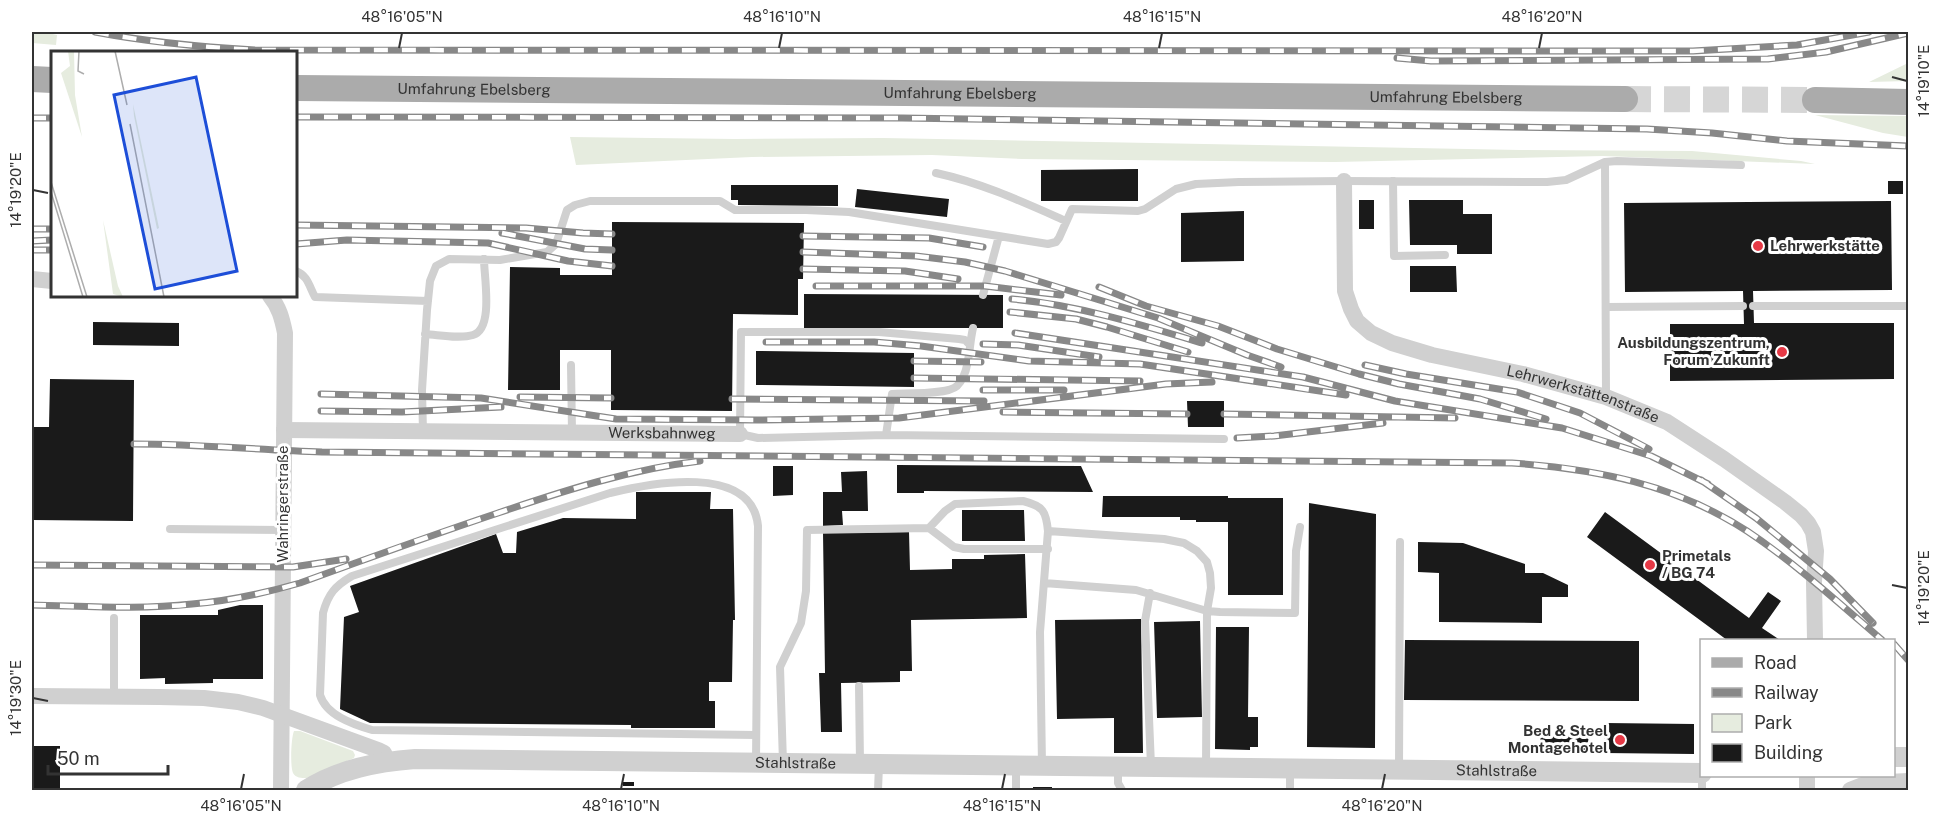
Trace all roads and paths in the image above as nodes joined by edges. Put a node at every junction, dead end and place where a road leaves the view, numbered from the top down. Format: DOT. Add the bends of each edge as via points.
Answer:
graph roads {
  1 [pos="32,79"];
  2 [pos="51,80"];
  3 [pos="297,88"];
  4 [pos="1625,99"];
  5 [pos="1815,100"];
  6 [pos="1908,102"];
  7 [pos="1605,162"];
  8 [pos="1741,165"];
  9 [pos="936,173"];
  10 [pos="1344,181"];
  11 [pos="1393,181"];
  12 [pos="1066,221"];
  13 [pos="999,236"];
  14 [pos="1445,255"];
  15 [pos="484,259"];
  16 [pos="297,271"];
  17 [pos="32,279"];
  18 [pos="51,281"];
  19 [pos="983,295"];
  20 [pos="271,297"];
  21 [pos="428,301"];
  22 [pos="1743,306"];
  23 [pos="1753,306"];
  24 [pos="1908,306"];
  25 [pos="1606,307"];
  26 [pos="973,328"];
  27 [pos="426,334"];
  28 [pos="969,344"];
  29 [pos="572,365"];
  30 [pos="1606,397"];
  31 [pos="284,430"];
  32 [pos="423,432"];
  33 [pos="572,432"];
  34 [pos="740,434"];
  35 [pos="886,435"];
  36 [pos="1224,440"];
  37 [pos="1300,527"];
  38 [pos="929,528"];
  39 [pos="170,529"];
  40 [pos="283,530"];
  41 [pos="1048,531"];
  42 [pos="1400,542"];
  43 [pos="1047,549"];
  44 [pos="1044,583"];
  45 [pos="1150,593"];
  46 [pos="1207,610"];
  47 [pos="114,618"];
  48 [pos="1815,639"];
  49 [pos="860,686"];
  50 [pos="32,696"];
  51 [pos="114,696"];
  52 [pos="282,715"];
  53 [pos="756,735"];
  54 [pos="388,761"];
  55 [pos="756,763"];
  56 [pos="783,764"];
  57 [pos="869,765"];
  58 [pos="1016,766"];
  59 [pos="1042,766"];
  60 [pos="1118,767"];
  61 [pos="1151,768"];
  62 [pos="1206,768"];
  63 [pos="1290,769"];
  64 [pos="1398,770"];
  65 [pos="1700,774"];
  66 [pos="1908,781"];
  67 [pos="281,790"];
  68 [pos="306,790"];
  69 [pos="878,790"];
  70 [pos="1016,790"];
  71 [pos="1122,790"];
  72 [pos="1290,790"];
  73 [pos="1850,790"];
  1 -- 2 [label="main road"];
  3 -- 4 [label="main road, Umfahrung Ebelsberg"];
  5 -- 6 [label="main road"];
  7 -- 8 [label="lane"];
  7 -- 11 [label="lane" via="1574,177 1547,182"];
  7 -- 25 [label="lane"];
  9 -- 12 [label="lane" via="995,190"];
  10 -- 11 [label="lane"];
  10 -- 12 [label="lane" via="1196,184 1176,189 1138,211 1072,209"];
  10 -- 30 [label="street, Lehrwerkstättenstraße" via="1345,291 1357,321 1371,333 1432,355"];
  11 -- 14 [label="lane" via="1394,256"];
  12 -- 13 [label="lane" via="1056,243"];
  13 -- 15 [label="lane" via="849,212 735,210 720,201 590,201 567,210 556,244 547,252"];
  13 -- 19 [label="lane"];
  15 -- 21 [label="lane" via="448,259 436,267"];
  15 -- 27 [label="lane" via="486,315 480,332 471,336"];
  16 -- 21 [label="lane" via="307,279 315,297"];
  17 -- 18 [label="street"];
  20 -- 31 [label="street, Wahringerstraße" via="282,316 285,333"];
  21 -- 27 [label="lane"];
  22 -- 25 [label="lane"];
  23 -- 24 [label="lane"];
  25 -- 30 [label="lane"];
  26 -- 28 [label="lane"];
  27 -- 32 [label="lane"];
  28 -- 34 [label="lane" via="959,339 879,332 741,332"];
  28 -- 35 [label="lane" via="967,365 957,386 947,391 892,394"];
  29 -- 33 [label="lane"];
  30 -- 48 [label="street, Lehrwerkstättenstraße" via="1667,422 1801,514 1813,532 1816,552"];
  31 -- 32 [label="street, Werksbahnweg"];
  31 -- 40 [label="street, Wahringerstraße"];
  32 -- 33 [label="street, Werksbahnweg"];
  33 -- 34 [label="street, Werksbahnweg"];
  34 -- 35 [label="lane, Werksbahnweg" via="758,438"];
  35 -- 36 [label="lane, Werksbahnweg"];
  37 -- 46 [label="lane" via="1295,613"];
  38 -- 41 [label="lane" via="955,504 1023,501 1042,509"];
  38 -- 43 [label="lane" via="948,543 964,549"];
  38 -- 56 [label="lane" via="807,530 801,623 780,667"];
  39 -- 40 [label="lane"];
  40 -- 52 [label="street, Wahringerstraße"];
  41 -- 43 [label="lane"];
  41 -- 46 [label="lane" via="1184,543 1207,562 1211,588"];
  42 -- 64 [label="lane"];
  43 -- 44 [label="lane"];
  44 -- 45 [label="lane"];
  44 -- 59 [label="lane" via="1040,632"];
  45 -- 46 [label="lane"];
  45 -- 61 [label="lane" via="1145,621"];
  46 -- 62 [label="lane"];
  47 -- 51 [label="lane"];
  49 -- 57 [label="lane"];
  50 -- 51 [label="street"];
  51 -- 52 [label="street" via="215,700"];
  52 -- 54 [label="street" via="384,753"];
  52 -- 67 [label="street, Wahringerstraße"];
  53 -- 53 [label="lane" via="360,727 322,702 326,600 331,591 352,576 610,493 680,481 723,487 745,499 757,513"];
  53 -- 55 [label="lane"];
  54 -- 55 [label="street, Stahlstraße"];
  54 -- 68 [label="street, Stahlstraße" via="335,775"];
  55 -- 56 [label="street, Stahlstraße"];
  56 -- 57 [label="street, Stahlstraße"];
  57 -- 58 [label="street, Stahlstraße"];
  57 -- 69 [label="lane"];
  58 -- 59 [label="street, Stahlstraße"];
  58 -- 70 [label="lane"];
  59 -- 60 [label="street, Stahlstraße"];
  60 -- 61 [label="street, Stahlstraße"];
  60 -- 71 [label="lane"];
  61 -- 62 [label="street, Stahlstraße"];
  62 -- 63 [label="street, Stahlstraße"];
  63 -- 64 [label="street, Stahlstraße"];
  63 -- 72 [label="lane"];
  64 -- 65 [label="street, Stahlstraße"];
  66 -- 73 [label="street" via="1868,783"];
}
